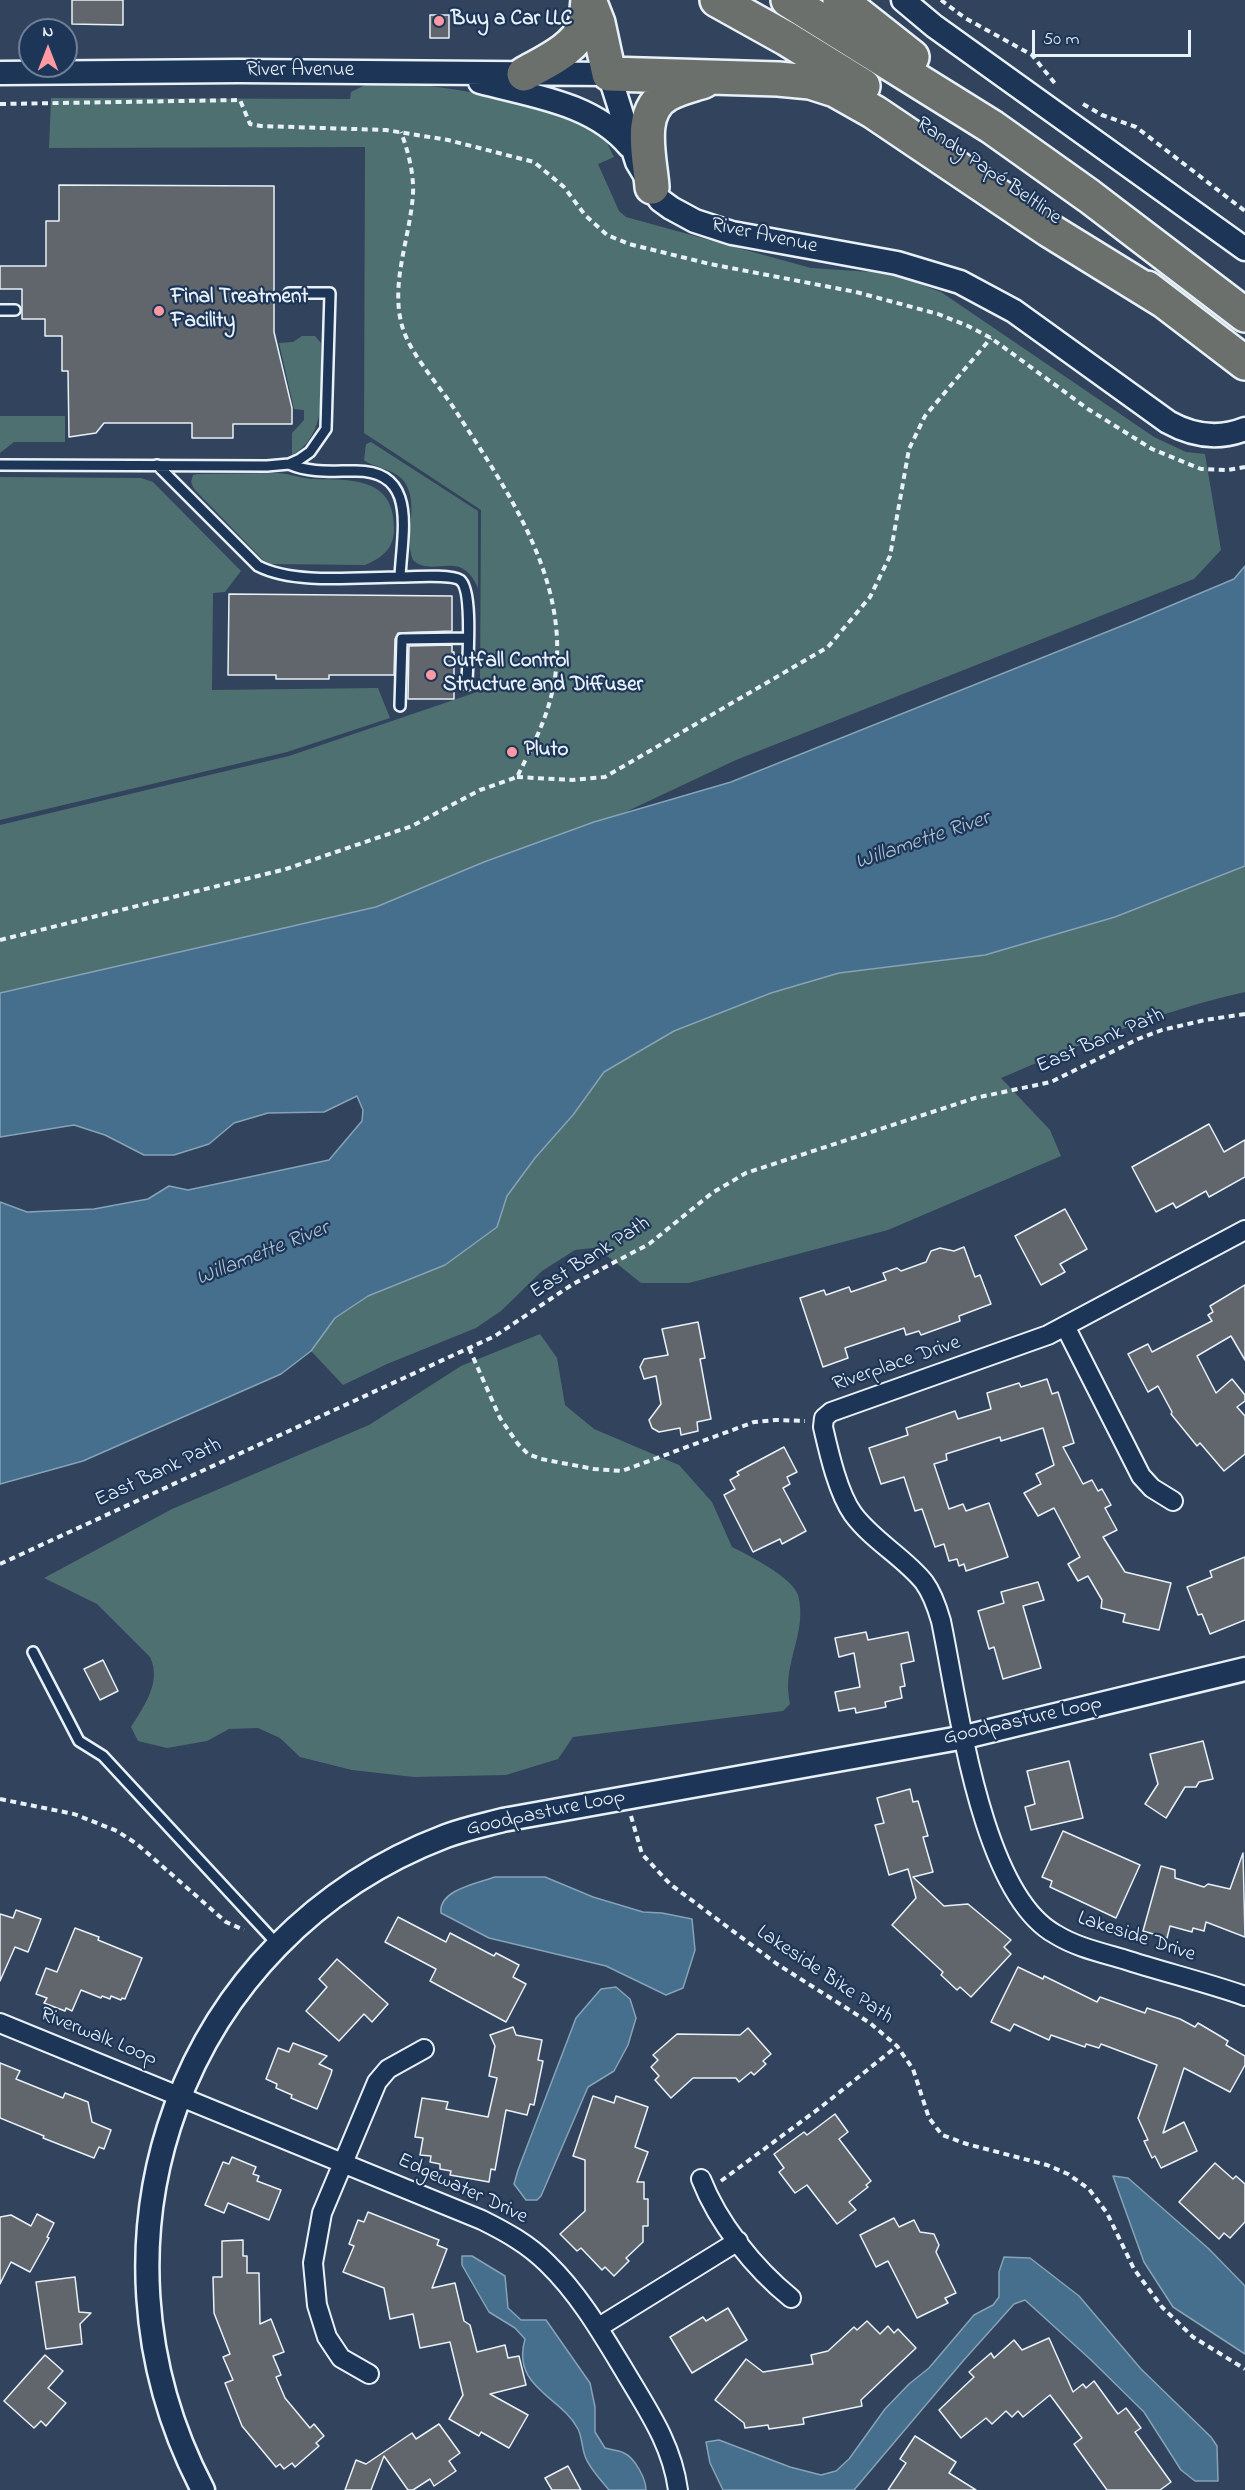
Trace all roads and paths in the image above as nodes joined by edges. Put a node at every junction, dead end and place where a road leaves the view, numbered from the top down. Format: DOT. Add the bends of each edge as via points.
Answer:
graph roads {
  1 [pos="589,0"];
  2 [pos="717,0"];
  3 [pos="788,0"];
  4 [pos="840,0"];
  5 [pos="903,0"];
  6 [pos="941,0"];
  7 [pos="0,73"];
  8 [pos="450,74"];
  9 [pos="524,74"];
  10 [pos="609,74"];
  11 [pos="718,76"];
  12 [pos="1064,91"];
  13 [pos="0,104"];
  14 [pos="1083,104"];
  15 [pos="992,128"];
  16 [pos="400,132"];
  17 [pos="632,149"];
  18 [pos="652,187"];
  19 [pos="1245,211"];
  20 [pos="1245,249"];
  21 [pos="289,293"];
  22 [pos="1164,301"];
  23 [pos="0,310"];
  24 [pos="15,310"];
  25 [pos="1245,315"];
  26 [pos="991,338"];
  27 [pos="1245,363"];
  28 [pos="1245,429"];
  29 [pos="289,464"];
  30 [pos="0,465"];
  31 [pos="157,465"];
  32 [pos="1245,467"];
  33 [pos="400,577"];
  34 [pos="468,638"];
  35 [pos="467,685"];
  36 [pos="400,706"];
  37 [pos="517,777"];
  38 [pos="0,940"];
  39 [pos="1245,1014"];
  40 [pos="1245,1230"];
  41 [pos="1065,1326"];
  42 [pos="469,1348"];
  43 [pos="823,1422"];
  44 [pos="1173,1501"];
  45 [pos="0,1564"];
  46 [pos="33,1652"];
  47 [pos="1245,1669"];
  48 [pos="965,1737"];
  49 [pos="627,1798"];
  50 [pos="0,1799"];
  51 [pos="257,1922"];
  52 [pos="278,1945"];
  53 [pos="1245,1995"];
  54 [pos="0,2023"];
  55 [pos="897,2046"];
  56 [pos="424,2049"];
  57 [pos="179,2094"];
  58 [pos="343,2162"];
  59 [pos="704,2185"];
  60 [pos="738,2241"];
  61 [pos="791,2298"];
  62 [pos="598,2327"];
  63 [pos="1245,2369"];
  64 [pos="369,2374"];
  65 [pos="203,2490"];
  66 [pos="678,2490"];
  1 -- 9 [label="highway" via="585,24 570,45"];
  1 -- 10 [label="highway"];
  2 -- 22 [label="highway, Randy Papé Beltline" via="877,95 1063,224"];
  3 -- 15 [label="highway, Randy Papé Beltline"];
  4 -- 15 [label="highway" via="902,47"];
  5 -- 20 [label="street"];
  6 -- 12 [label="path" via="1032,55"];
  7 -- 8 [label="street, River Avenue"];
  8 -- 9 [label="street, River Avenue"];
  8 -- 17 [label="street" via="569,105 617,131"];
  9 -- 10 [label="street, River Avenue"];
  10 -- 11 [label="highway"];
  10 -- 17 [label="street, River Avenue"];
  11 -- 18 [label="highway" via="666,95 651,109 647,125"];
  11 -- 22 [label="highway" via="810,82 835,90"];
  13 -- 16 [label="path" via="240,100 250,124"];
  14 -- 19 [label="path" via="1136,127"];
  15 -- 25 [label="highway, Randy Papé Beltline"];
  16 -- 26 [label="path" via="534,162 564,187 585,215 607,235 629,244 856,292 938,314"];
  16 -- 37 [label="path" via="409,153 413,193 398,291 403,331 522,519 549,584 555,613 557,648 551,696 540,730"];
  17 -- 18 [label="street, River Avenue"];
  18 -- 28 [label="street, River Avenue" via="671,208 708,226 897,263 960,282 1014,311 1187,433 1222,435"];
  21 -- 29 [label="lane" via="330,293 326,429 310,452"];
  22 -- 27 [label="highway, Randy Papé Beltline"];
  23 -- 24 [label="lane"];
  26 -- 32 [label="path" via="1088,409 1152,449 1201,469"];
  26 -- 37 [label="path" via="926,416 909,449 890,556 870,597 828,647 605,777"];
  29 -- 31 [label="lane"];
  29 -- 33 [label="lane" via="310,471 365,470 389,478 403,504"];
  30 -- 31 [label="lane"];
  31 -- 33 [label="lane" via="258,566 271,572 295,577"];
  33 -- 34 [label="lane" via="460,580 468,597"];
  34 -- 35 [label="lane"];
  34 -- 36 [label="lane" via="402,639"];
  37 -- 38 [label="path" via="480,790 412,826 286,869"];
  39 -- 42 [label="path, East Bank Path" via="1162,1030 1051,1082 975,1098 746,1173 712,1193 649,1244 573,1284 511,1327"];
  40 -- 41 [label="street, Riverplace Drive"];
  41 -- 43 [label="street, Riverplace Drive" via="1028,1343 831,1412"];
  41 -- 44 [label="street" via="1141,1476"];
  42 -- 43 [label="path" via="508,1431 528,1454 542,1459 622,1471 754,1422"];
  42 -- 45 [label="path, East Bank Path"];
  43 -- 48 [label="street, Riverplace Drive" via="852,1512 875,1539 919,1577 932,1596 941,1621"];
  46 -- 51 [label="lane" via="79,1741 103,1756"];
  47 -- 48 [label="street, Goodpasture Loop"];
  48 -- 49 [label="street, Goodpasture Loop"];
  48 -- 53 [label="street, Lakeside Drive" via="996,1857 1010,1886 1039,1924 1079,1946"];
  49 -- 52 [label="street, Goodpasture Loop" via="503,1820 446,1836 355,1883"];
  49 -- 55 [label="path, Lakeside Bike Path" via="638,1848 660,1875 777,1964 865,2020"];
  50 -- 51 [label="path" via="74,1814 117,1831 226,1922 248,1931"];
  51 -- 52 [label="lane"];
  52 -- 57 [label="street, Goodpasture Loop" via="220,2016"];
  54 -- 57 [label="street, Riverwalk Loop"];
  55 -- 59 [label="path" via="821,2107"];
  55 -- 63 [label="path, Lakeside Bike Path" via="913,2069 929,2118 942,2135 1047,2165 1077,2179 1099,2199 1134,2269 1162,2307 1193,2337"];
  56 -- 58 [label="street" via="382,2076"];
  57 -- 58 [label="street, Edgewater Drive"];
  57 -- 65 [label="street, Goodpasture Loop" via="150,2205 148,2299 165,2399"];
  58 -- 62 [label="street, Edgewater Drive" via="482,2220 524,2243 570,2287"];
  58 -- 64 [label="street" via="318,2225 314,2291 319,2316 333,2346 346,2362"];
  59 -- 60 [label="street"];
  60 -- 61 [label="street"];
  60 -- 62 [label="street"];
  62 -- 66 [label="street, Edgewater Drive" via="660,2430"];
}
